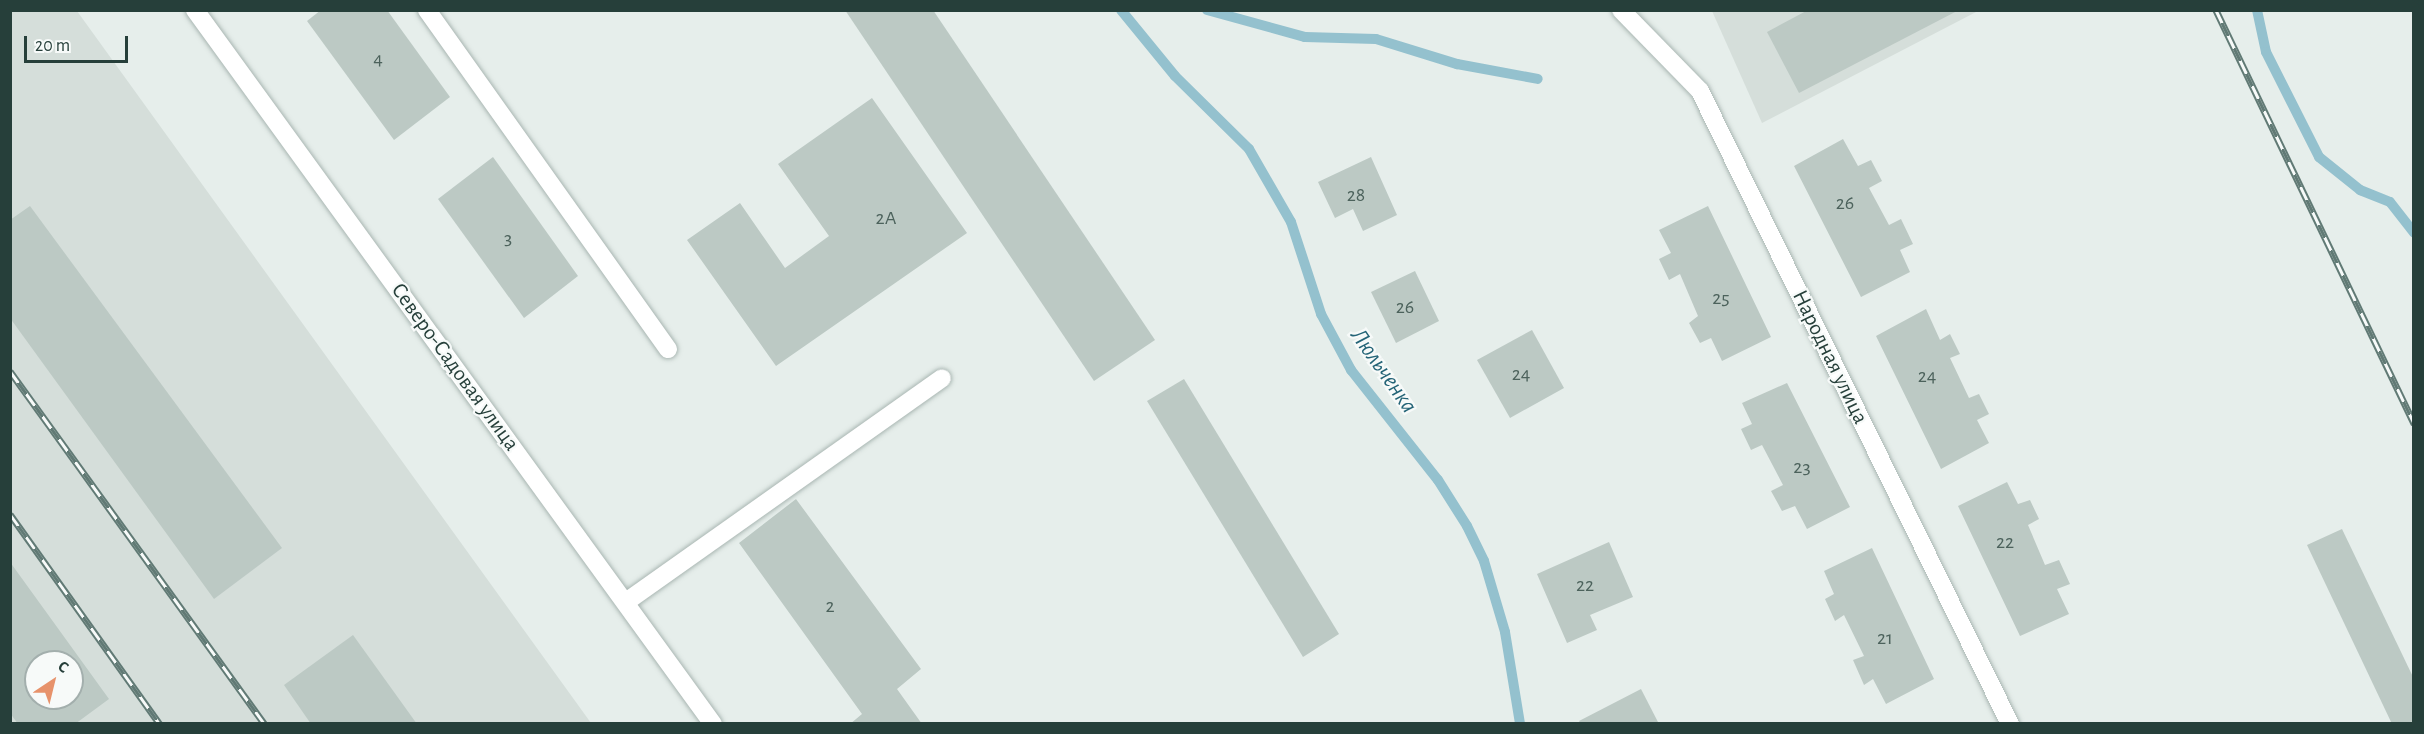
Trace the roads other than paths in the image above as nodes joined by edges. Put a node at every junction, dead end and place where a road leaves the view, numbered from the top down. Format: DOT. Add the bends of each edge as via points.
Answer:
graph roads {
  1 [pos="195,10"];
  2 [pos="427,10"];
  3 [pos="1621,10"];
  4 [pos="668,349"];
  5 [pos="942,378"];
  6 [pos="626,603"];
  7 [pos="713,723"];
  8 [pos="2010,723"];
  1 -- 6 [label="street, Северо-Садовая улица"];
  2 -- 4 [label="street"];
  3 -- 8 [label="street, Народная улица" via="1700,91"];
  5 -- 6 [label="street"];
  6 -- 7 [label="street, Северо-Садовая улица"];
}
